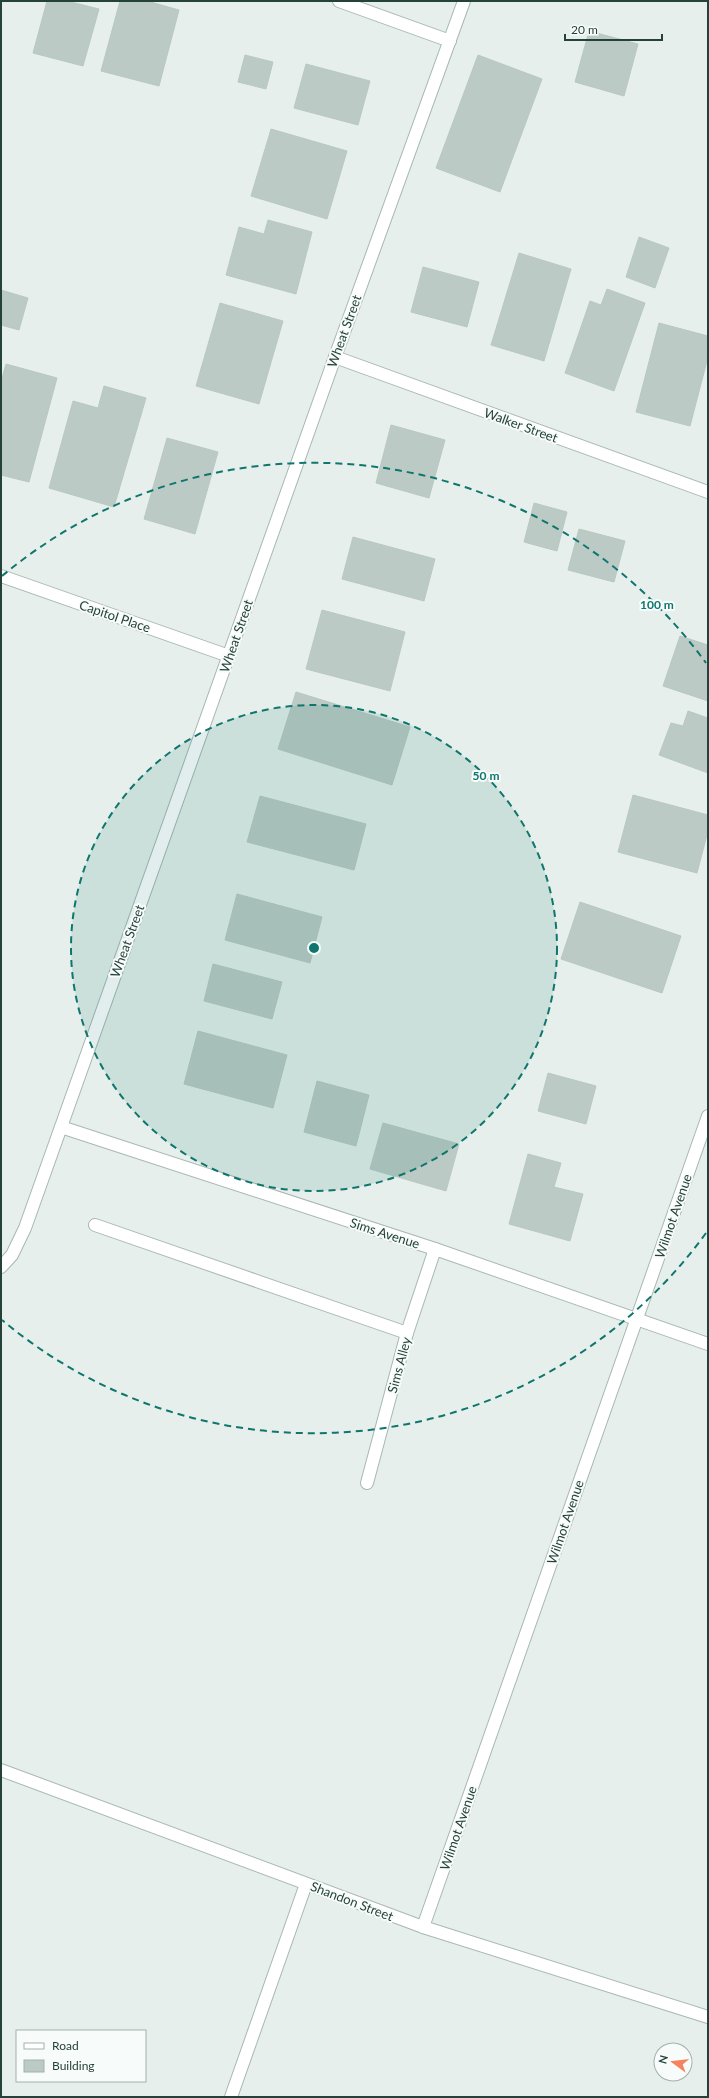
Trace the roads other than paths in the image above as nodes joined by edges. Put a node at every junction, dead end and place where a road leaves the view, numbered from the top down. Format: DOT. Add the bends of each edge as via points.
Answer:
graph roads {
  1 [pos="339,1"];
  2 [pos="464,1"];
  3 [pos="450,41"];
  4 [pos="335,357"];
  5 [pos="708,492"];
  6 [pos="1,576"];
  7 [pos="229,656"];
  8 [pos="708,1116"];
  9 [pos="61,1127"];
  10 [pos="94,1225"];
  11 [pos="435,1249"];
  12 [pos="1,1268"];
  13 [pos="637,1319"];
  14 [pos="407,1333"];
  15 [pos="708,1344"];
  16 [pos="367,1483"];
  17 [pos="1,1770"];
  18 [pos="306,1884"];
  19 [pos="423,1927"];
  20 [pos="708,2017"];
  21 [pos="231,2097"];
  1 -- 3 [label="street"];
  2 -- 3 [label="street, Wheat Street"];
  3 -- 4 [label="street, Wheat Street"];
  4 -- 5 [label="street, Walker Street"];
  4 -- 7 [label="street, Wheat Street"];
  6 -- 7 [label="street, Capitol Place"];
  7 -- 9 [label="street, Wheat Street"];
  8 -- 13 [label="street, Wilmot Avenue"];
  9 -- 11 [label="street, Sims Avenue"];
  9 -- 12 [label="street, Wheat Street" via="25,1228 12,1255"];
  10 -- 14 [label="street"];
  11 -- 13 [label="street, Sims Avenue"];
  11 -- 14 [label="street, Sims Alley"];
  13 -- 15 [label="street, Sims Avenue"];
  13 -- 19 [label="street, Wilmot Avenue"];
  14 -- 16 [label="street, Sims Alley"];
  17 -- 18 [label="street, Shandon Street"];
  18 -- 19 [label="street, Shandon Street"];
  18 -- 21 [label="street"];
  19 -- 20 [label="street, Shandon Street"];
}
